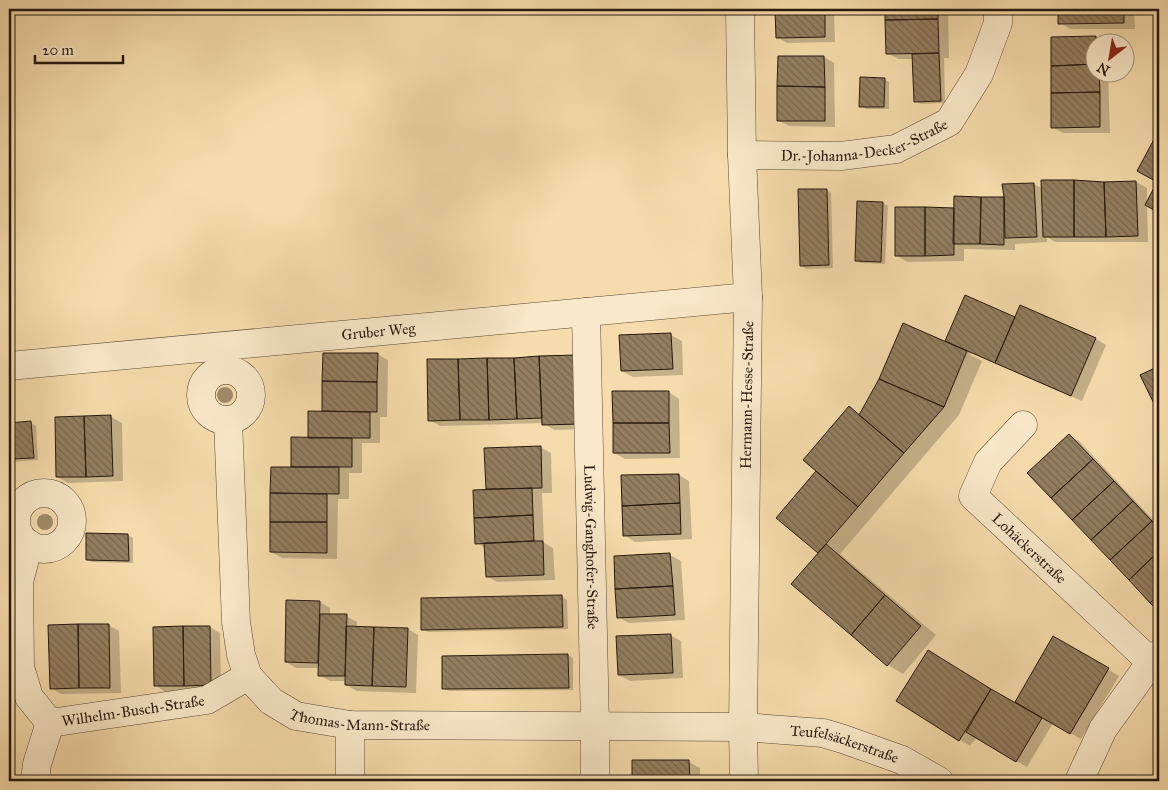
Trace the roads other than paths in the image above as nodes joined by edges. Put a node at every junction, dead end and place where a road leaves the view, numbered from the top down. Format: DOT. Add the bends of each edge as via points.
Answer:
graph roads {
  1 [pos="740,9"];
  2 [pos="998,9"];
  3 [pos="742,155"];
  4 [pos="748,297"];
  5 [pos="586,312"];
  6 [pos="9,366"];
  7 [pos="228,420"];
  8 [pos="1023,425"];
  9 [pos="29,544"];
  10 [pos="1155,658"];
  11 [pos="248,676"];
  12 [pos="50,723"];
  13 [pos="350,725"];
  14 [pos="595,727"];
  15 [pos="743,727"];
  16 [pos="35,781"];
  17 [pos="350,781"];
  18 [pos="594,781"];
  19 [pos="744,781"];
  20 [pos="940,781"];
  21 [pos="1079,781"];
  1 -- 3 [label="street, Hermann-Hesse-Straße"];
  2 -- 3 [label="street, Dr.-Johanna-Decker-Straße" via="998,22 979,74 949,122 896,149 841,156"];
  3 -- 4 [label="street, Hermann-Hesse-Straße"];
  4 -- 5 [label="street, Gruber Weg"];
  4 -- 15 [label="street, Hermann-Hesse-Straße"];
  5 -- 6 [label="street, Gruber Weg"];
  5 -- 14 [label="street, Ludwig-Ganghofer-Straße"];
  7 -- 11 [label="street, Thomas-Mann-Straße" via="236,622"];
  8 -- 10 [label="street, Lohäckerstraße" via="988,462 973,496"];
  9 -- 12 [label="street, Wilhelm-Busch-Straße" via="18,582 20,667 29,697"];
  10 -- 21 [label="street" via="1103,729"];
  11 -- 12 [label="street, Wilhelm-Busch-Straße" via="207,700"];
  11 -- 13 [label="street, Thomas-Mann-Straße" via="272,701 296,716"];
  12 -- 16 [label="street" via="36,764"];
  13 -- 14 [label="street, Thomas-Mann-Straße"];
  13 -- 17 [label="street"];
  14 -- 15 [label="street, Thomas-Mann-Straße"];
  14 -- 18 [label="street, Ludwig-Ganghofer-Straße"];
  15 -- 19 [label="street, Hermann-Hesse-Straße"];
  15 -- 20 [label="street, Teufelsäckerstraße" via="824,733 902,760"];
}
